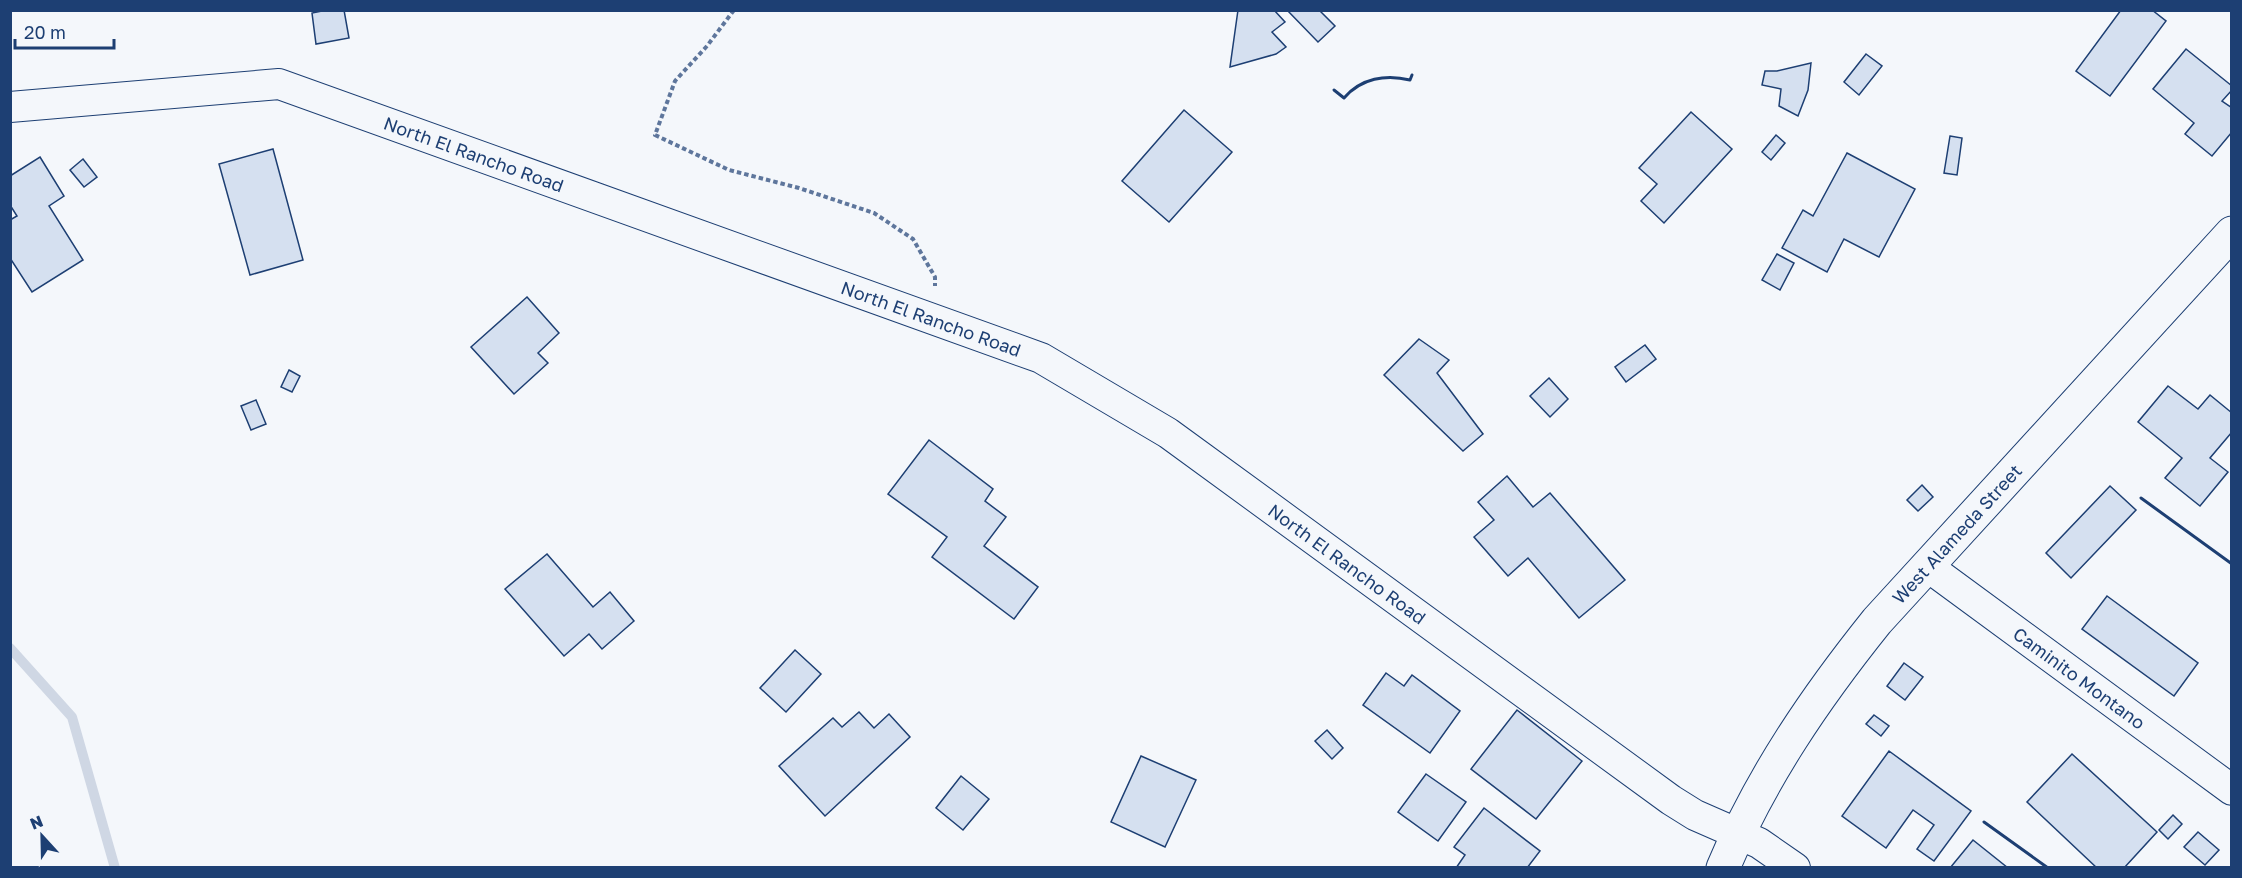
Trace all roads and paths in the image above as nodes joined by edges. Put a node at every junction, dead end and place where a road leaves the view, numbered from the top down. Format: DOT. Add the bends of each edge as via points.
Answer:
graph roads {
  1 [pos="734,10"];
  2 [pos="10,107"];
  3 [pos="2232,232"];
  4 [pos="931,318"];
  5 [pos="1927,566"];
  6 [pos="2232,790"];
  7 [pos="1739,832"];
  8 [pos="1723,867"];
  9 [pos="1795,867"];
  1 -- 4 [label="path" via="675,81 655,135 729,170 874,213 913,239 935,277"];
  2 -- 4 [label="street, North El Rancho Road" via="279,84"];
  3 -- 5 [label="street, West Alameda Street"];
  4 -- 7 [label="street, North El Rancho Road" via="1041,358 1168,433 1671,800 1695,815"];
  5 -- 6 [label="street, Caminito Montano"];
  5 -- 7 [label="street, West Alameda Street" via="1877,621 1822,692 1776,762"];
  7 -- 8 [label="street, West Alameda Street"];
  7 -- 9 [label="street, North El Rancho Road"];
}
